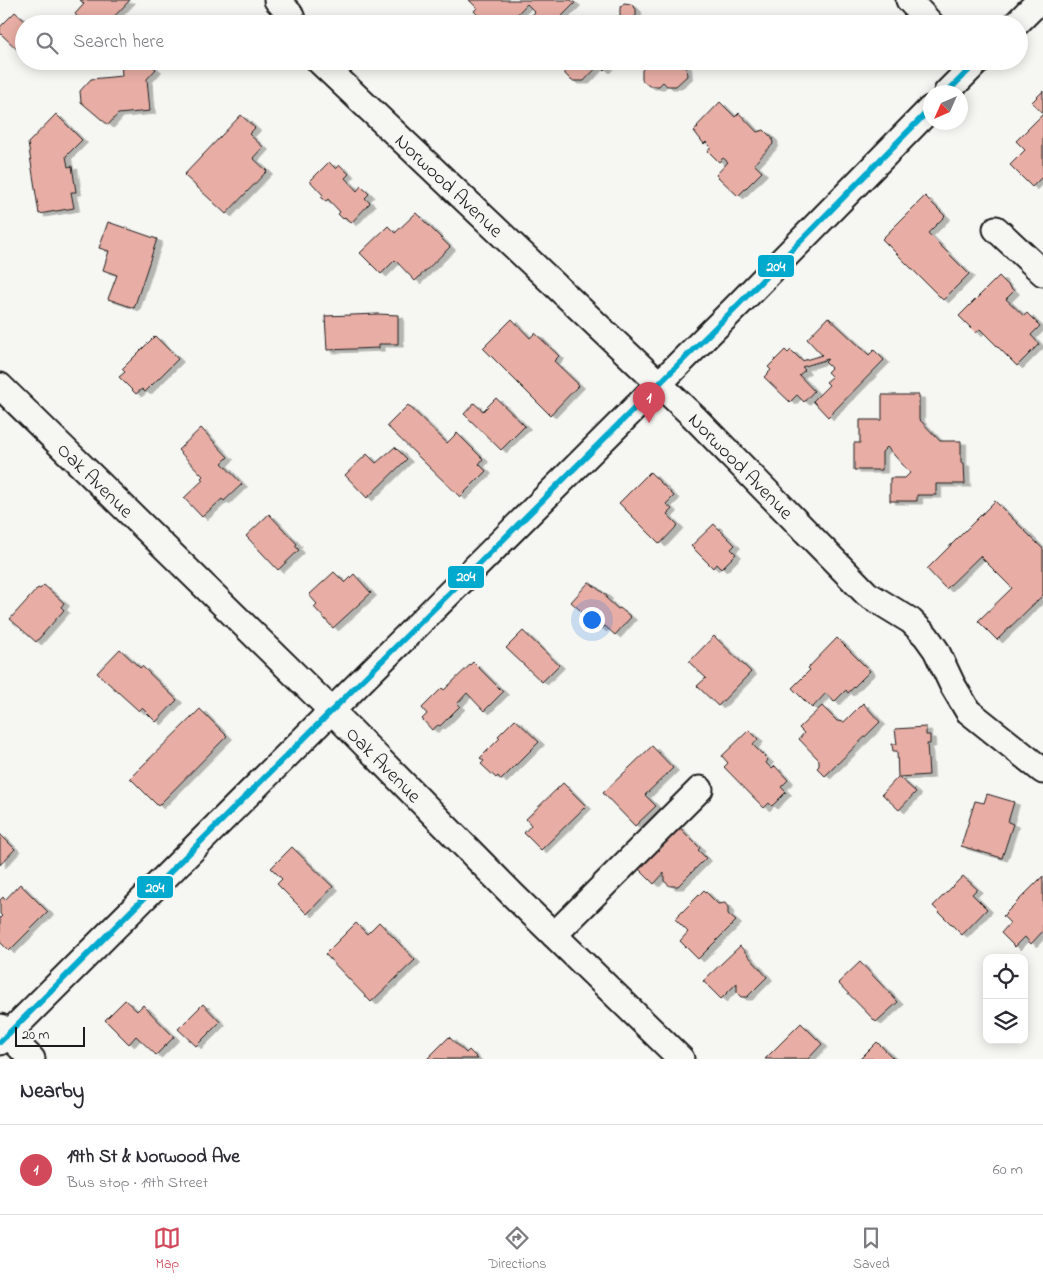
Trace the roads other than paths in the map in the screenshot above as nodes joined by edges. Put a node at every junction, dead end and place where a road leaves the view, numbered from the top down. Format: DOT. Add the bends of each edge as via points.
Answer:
graph roads {
  1 [pos="277,0"];
  2 [pos="909,0"];
  3 [pos="1040,0"];
  4 [pos="290,15"];
  5 [pos="923,15"];
  6 [pos="1025,15"];
  7 [pos="328,70"];
  8 [pos="966,70"];
  9 [pos="953,85"];
  10 [pos="923,117"];
  11 [pos="996,229"];
  12 [pos="1043,273"];
  13 [pos="658,383"];
  14 [pos="0,386"];
  15 [pos="332,711"];
  16 [pos="1043,771"];
  17 [pos="700,789"];
  18 [pos="554,935"];
  19 [pos="3,1034"];
  20 [pos="32,1059"];
  21 [pos="681,1059"];
  1 -- 4 [label="street"];
  2 -- 5 [label="street"];
  3 -- 6 [label="street"];
  7 -- 13 [label="street, Norwood Avenue"];
  8 -- 9 [label="street"];
  10 -- 13 [label="street"];
  11 -- 12 [label="street"];
  13 -- 15 [label="street"];
  13 -- 16 [label="street, Norwood Avenue" via="867,594 911,621 926,636 968,711"];
  14 -- 15 [label="street, Oak Avenue"];
  15 -- 18 [label="street, Oak Avenue"];
  15 -- 19 [label="street"];
  17 -- 18 [label="street"];
  18 -- 21 [label="street, Oak Avenue"];
  19 -- 20 [label="street"];
}
